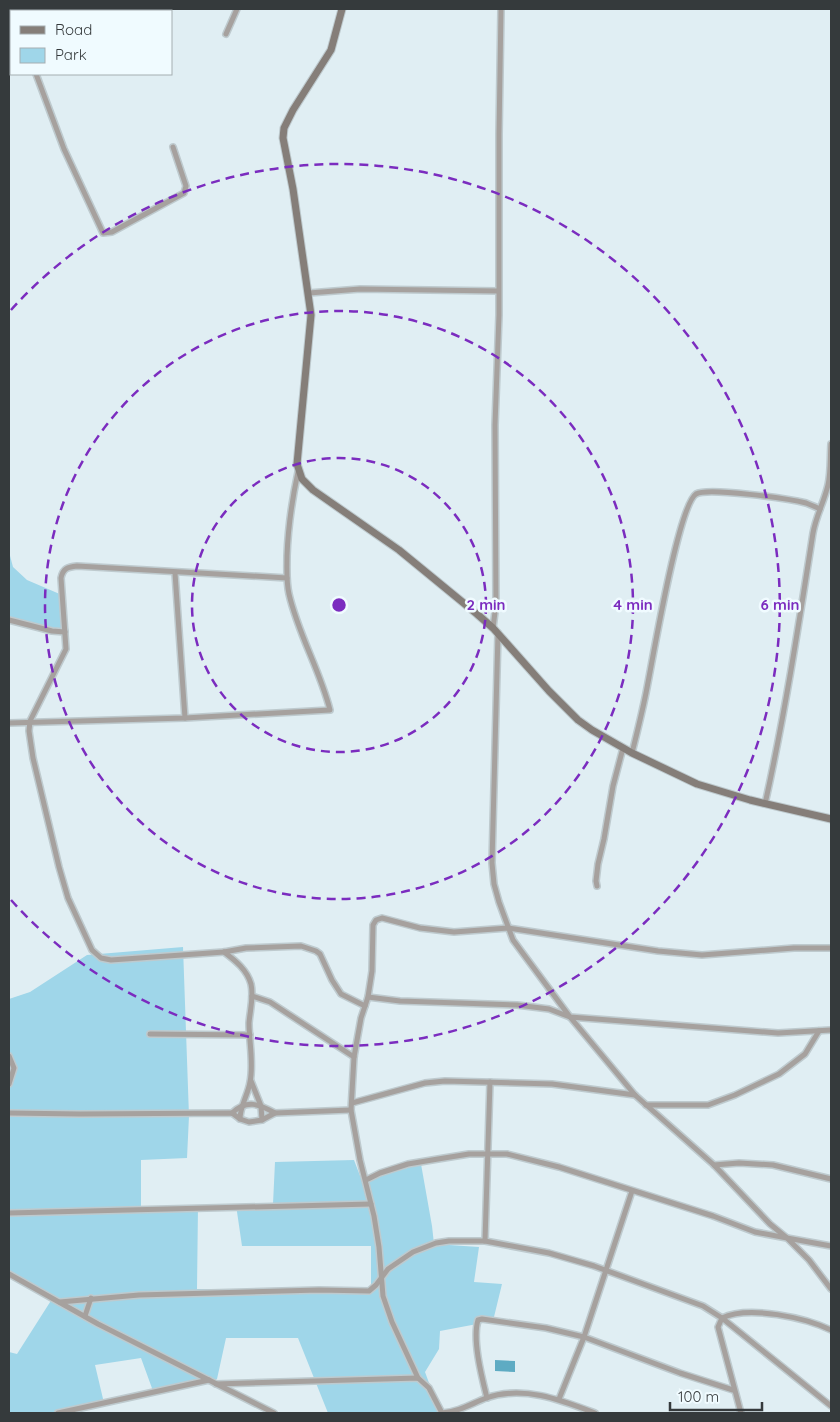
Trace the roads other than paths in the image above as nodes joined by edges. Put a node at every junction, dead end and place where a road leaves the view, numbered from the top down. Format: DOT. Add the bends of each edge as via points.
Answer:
graph roads {
  1 [pos="237,9"];
  2 [pos="342,9"];
  3 [pos="501,9"];
  4 [pos="226,34"];
  5 [pos="36,75"];
  6 [pos="173,147"];
  7 [pos="498,291"];
  8 [pos="309,293"];
  9 [pos="831,444"];
  10 [pos="298,472"];
  11 [pos="820,509"];
  12 [pos="175,573"];
  13 [pos="287,578"];
  14 [pos="9,620"];
  15 [pos="495,631"];
  16 [pos="65,632"];
  17 [pos="185,718"];
  18 [pos="30,721"];
  19 [pos="9,723"];
  20 [pos="624,748"];
  21 [pos="632,753"];
  22 [pos="765,804"];
  23 [pos="831,819"];
  24 [pos="597,886"];
  25 [pos="508,928"];
  26 [pos="831,948"];
  27 [pos="224,952"];
  28 [pos="252,996"];
  29 [pos="368,998"];
  30 [pos="365,1006"];
  31 [pos="570,1017"];
  32 [pos="831,1030"];
  33 [pos="819,1031"];
  34 [pos="150,1034"];
  35 [pos="250,1034"];
  36 [pos="9,1056"];
  37 [pos="354,1057"];
  38 [pos="251,1081"];
  39 [pos="490,1082"];
  40 [pos="9,1084"];
  41 [pos="635,1095"];
  42 [pos="352,1103"];
  43 [pos="244,1104"];
  44 [pos="645,1105"];
  45 [pos="261,1106"];
  46 [pos="351,1110"];
  47 [pos="9,1113"];
  48 [pos="232,1113"];
  49 [pos="276,1113"];
  50 [pos="240,1119"];
  51 [pos="262,1120"];
  52 [pos="488,1154"];
  53 [pos="714,1164"];
  54 [pos="831,1179"];
  55 [pos="366,1180"];
  56 [pos="632,1191"];
  57 [pos="371,1204"];
  58 [pos="9,1213"];
  59 [pos="787,1238"];
  60 [pos="484,1241"];
  61 [pos="831,1246"];
  62 [pos="606,1271"];
  63 [pos="9,1274"];
  64 [pos="381,1277"];
  65 [pos="831,1289"];
  66 [pos="91,1298"];
  67 [pos="60,1302"];
  68 [pos="85,1316"];
  69 [pos="722,1318"];
  70 [pos="831,1330"];
  71 [pos="584,1338"];
  72 [pos="418,1378"];
  73 [pos="210,1380"];
  74 [pos="216,1384"];
  75 [pos="733,1390"];
  76 [pos="487,1398"];
  77 [pos="559,1399"];
  78 [pos="831,1406"];
  79 [pos="58,1413"];
  80 [pos="274,1413"];
  81 [pos="442,1413"];
  82 [pos="595,1413"];
  83 [pos="741,1413"];
  1 -- 4 [label="street"];
  2 -- 8 [label="street" via="331,50 284,128"];
  3 -- 7 [label="street"];
  5 -- 6 [label="street" via="64,149 103,233 112,232 184,193 186,186"];
  7 -- 8 [label="street" via="360,289"];
  7 -- 15 [label="street"];
  8 -- 10 [label="street" via="311,315"];
  9 -- 11 [label="street" via="828,483"];
  10 -- 13 [label="street" via="291,501"];
  10 -- 15 [label="street" via="304,483 399,550"];
  11 -- 21 [label="street" via="806,503 728,493 703,492 694,497 682,522 672,559"];
  11 -- 22 [label="street" via="781,732"];
  12 -- 13 [label="street"];
  12 -- 16 [label="street" via="78,566 65,569 61,578"];
  12 -- 17 [label="street"];
  13 -- 17 [label="street" via="289,596 330,710"];
  14 -- 16 [label="street"];
  15 -- 20 [label="street" via="578,720"];
  15 -- 25 [label="street" via="492,863 494,884"];
  16 -- 18 [label="street" via="66,650"];
  17 -- 18 [label="street"];
  18 -- 19 [label="street"];
  18 -- 27 [label="street" via="33,758 59,867 68,898 92,950 100,958 111,960"];
  20 -- 21 [label="street"];
  20 -- 24 [label="street" via="613,786"];
  21 -- 22 [label="street" via="697,784"];
  22 -- 23 [label="street"];
  25 -- 26 [label="street" via="702,955"];
  25 -- 29 [label="street" via="454,932 420,928 382,918 376,920 372,930"];
  25 -- 31 [label="street" via="513,940"];
  27 -- 28 [label="street" via="241,965 251,984"];
  27 -- 30 [label="street" via="258,947 312,948 320,954 342,994"];
  28 -- 35 [label="street"];
  28 -- 37 [label="street" via="270,1002"];
  29 -- 30 [label="street"];
  29 -- 31 [label="street" via="549,1009"];
  30 -- 37 [label="street"];
  31 -- 33 [label="street" via="778,1032"];
  31 -- 41 [label="street"];
  32 -- 33 [label="street"];
  33 -- 44 [label="street" via="805,1054 779,1074 708,1106"];
  34 -- 35 [label="street"];
  35 -- 38 [label="street"];
  36 -- 40 [label="street" via="14,1068"];
  37 -- 42 [label="street"];
  38 -- 43 [label="street"];
  38 -- 45 [label="street"];
  39 -- 41 [label="street" via="552,1084"];
  39 -- 42 [label="street" via="445,1080 425,1083"];
  39 -- 52 [label="street"];
  41 -- 44 [label="street"];
  42 -- 46 [label="street"];
  43 -- 45 [label="street"];
  43 -- 48 [label="street"];
  43 -- 50 [label="street"];
  44 -- 53 [label="street"];
  45 -- 49 [label="street"];
  45 -- 51 [label="street"];
  46 -- 49 [label="street"];
  46 -- 55 [label="street"];
  47 -- 48 [label="street"];
  48 -- 50 [label="street"];
  49 -- 51 [label="street"];
  50 -- 51 [label="street" via="249,1122"];
  52 -- 55 [label="street" via="408,1164"];
  52 -- 56 [label="street" via="507,1154 559,1167"];
  52 -- 60 [label="street"];
  53 -- 54 [label="street" via="773,1165"];
  53 -- 59 [label="street"];
  55 -- 57 [label="street"];
  56 -- 59 [label="street" via="756,1232"];
  56 -- 62 [label="street"];
  57 -- 58 [label="street"];
  57 -- 64 [label="street"];
  59 -- 61 [label="street"];
  59 -- 65 [label="street"];
  60 -- 62 [label="street" via="548,1253"];
  60 -- 64 [label="street" via="436,1243 413,1252 388,1268"];
  62 -- 69 [label="street" via="702,1306"];
  62 -- 71 [label="street"];
  63 -- 67 [label="street"];
  64 -- 66 [label="street" via="369,1291"];
  64 -- 72 [label="street" via="389,1313"];
  66 -- 67 [label="street"];
  66 -- 68 [label="street"];
  67 -- 68 [label="street"];
  68 -- 73 [label="street"];
  69 -- 70 [label="street" via="738,1313 786,1316"];
  69 -- 75 [label="street" via="718,1327"];
  69 -- 78 [label="street"];
  71 -- 75 [label="street"];
  71 -- 76 [label="street" via="546,1328 478,1320 480,1372"];
  71 -- 77 [label="street"];
  72 -- 74 [label="street"];
  72 -- 81 [label="street" via="429,1388"];
  73 -- 74 [label="street"];
  73 -- 79 [label="street"];
  74 -- 80 [label="street"];
  75 -- 83 [label="street"];
  76 -- 77 [label="street" via="519,1394"];
  76 -- 81 [label="street"];
  77 -- 82 [label="street"];
}
